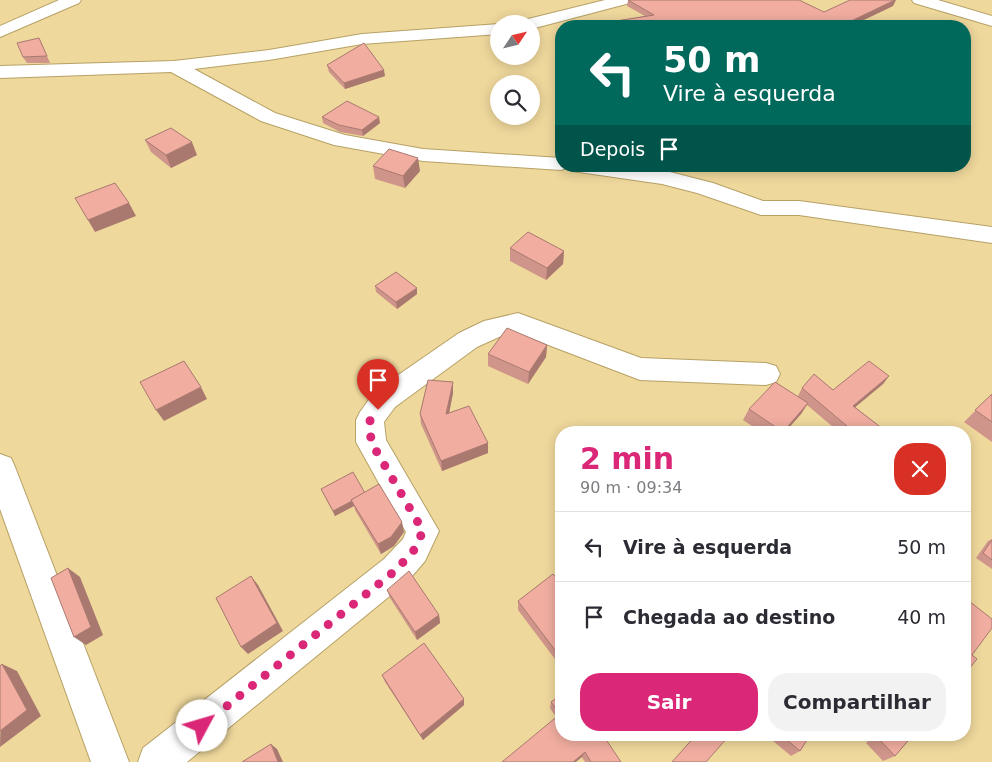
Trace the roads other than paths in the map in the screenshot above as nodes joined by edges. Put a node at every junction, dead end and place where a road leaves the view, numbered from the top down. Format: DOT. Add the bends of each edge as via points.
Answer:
graph roads {
  1 [pos="73,0"];
  2 [pos="624,0"];
  3 [pos="920,0"];
  4 [pos="47,5"];
  5 [pos="540,21"];
  6 [pos="992,21"];
  7 [pos="490,30"];
  8 [pos="0,32"];
  9 [pos="174,66"];
  10 [pos="0,72"];
  11 [pos="555,164"];
  12 [pos="624,172"];
  13 [pos="992,235"];
  14 [pos="766,374"];
  15 [pos="0,467"];
  16 [pos="110,762"];
  17 [pos="157,762"];
  1 -- 4 [label="street"];
  2 -- 5 [label="street"];
  3 -- 6 [label="street"];
  4 -- 8 [label="street" via="33,20"];
  7 -- 9 [label="street" via="362,39 269,55"];
  9 -- 10 [label="street"];
  9 -- 11 [label="street" via="268,117 341,141 423,155"];
  12 -- 13 [label="street" via="705,188 761,208 799,208"];
  14 -- 17 [label="street" via="640,369 518,323 493,328 468,340 385,399 370,420 371,442 423,531 414,550 396,570"];
  15 -- 16 [label="street"];
}
